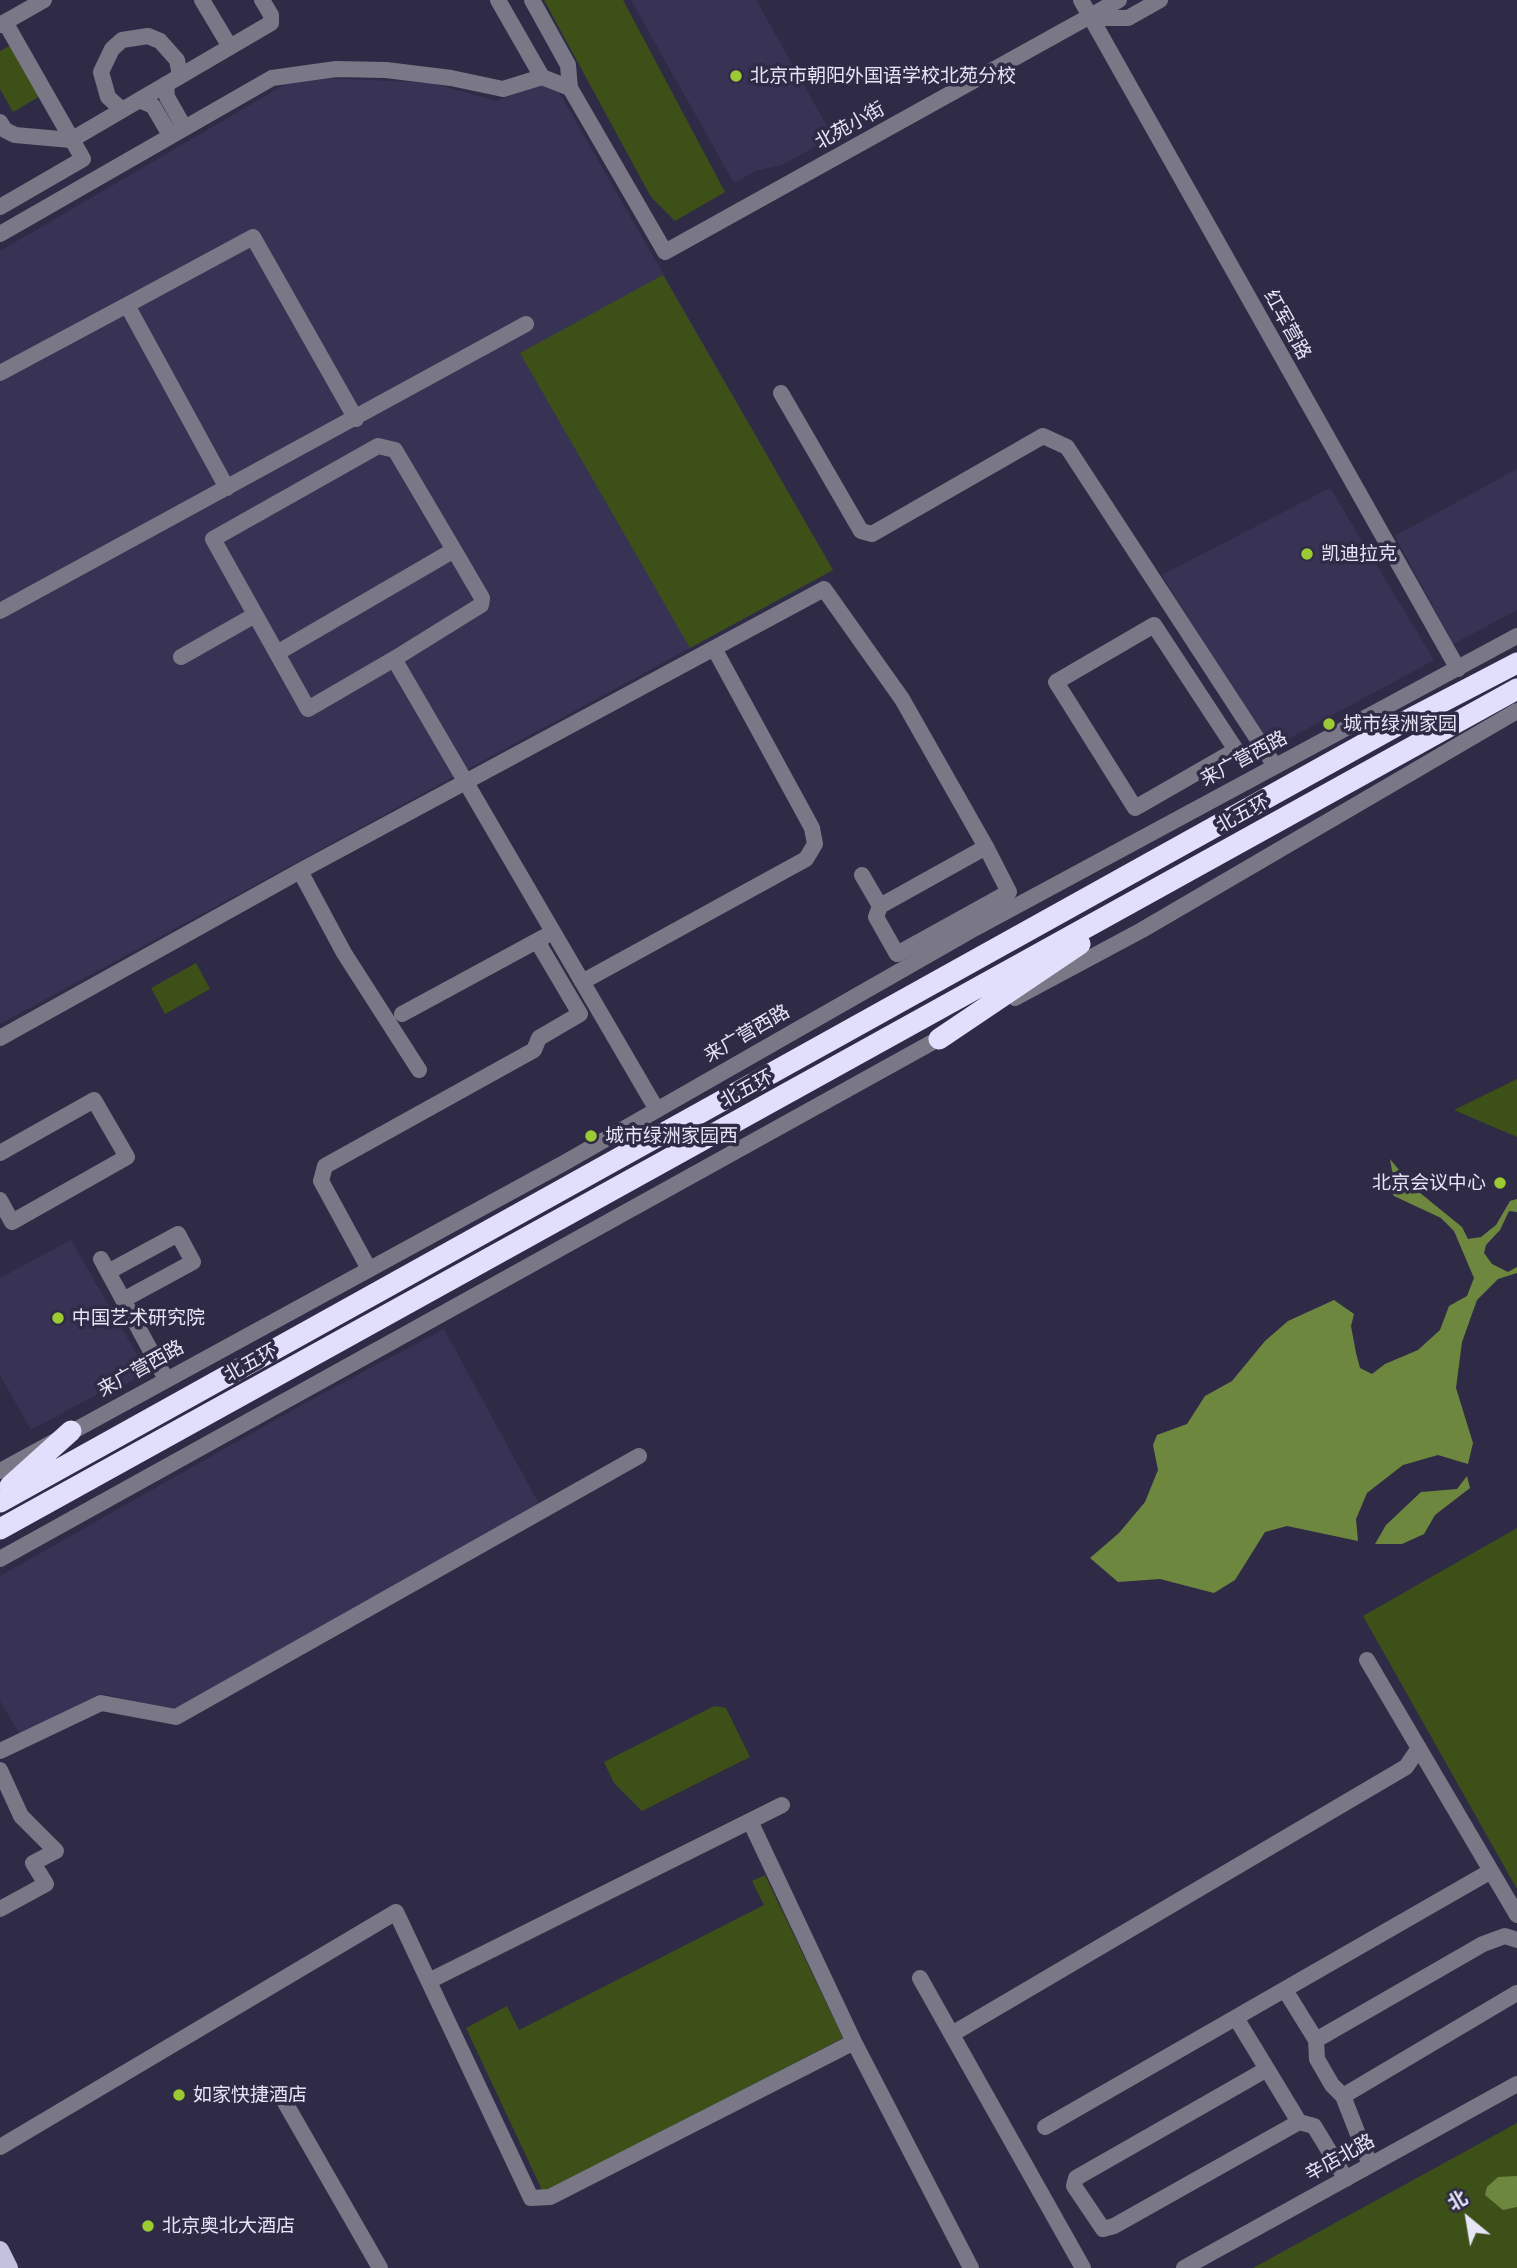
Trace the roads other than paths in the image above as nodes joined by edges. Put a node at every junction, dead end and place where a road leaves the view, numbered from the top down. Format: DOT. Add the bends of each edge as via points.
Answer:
graph roads {
  1 [pos="202,0"];
  2 [pos="262,0"];
  3 [pos="498,0"];
  4 [pos="532,0"];
  5 [pos="1081,0"];
  6 [pos="1119,0"];
  7 [pos="1160,0"];
  8 [pos="37,2"];
  9 [pos="1091,18"];
  10 [pos="3,24"];
  11 [pos="230,47"];
  12 [pos="542,77"];
  13 [pos="173,80"];
  14 [pos="570,89"];
  15 [pos="139,100"];
  16 [pos="122,110"];
  17 [pos="0,122"];
  18 [pos="177,131"];
  19 [pos="71,140"];
  20 [pos="0,207"];
  21 [pos="0,234"];
  22 [pos="127,305"];
  23 [pos="526,324"];
  24 [pos="0,373"];
  25 [pos="781,393"];
  26 [pos="356,419"];
  27 [pos="227,488"];
  28 [pos="454,550"];
  29 [pos="0,611"];
  30 [pos="255,615"];
  31 [pos="1517,636"];
  32 [pos="715,650"];
  33 [pos="276,653"];
  34 [pos="181,657"];
  35 [pos="394,659"];
  36 [pos="1517,663"];
  37 [pos="1458,669"];
  38 [pos="1517,689"];
  39 [pos="1517,711"];
  40 [pos="1275,766"];
  41 [pos="1182,781"];
  42 [pos="464,782"];
  43 [pos="1198,807"];
  44 [pos="986,847"];
  45 [pos="300,871"];
  46 [pos="862,875"];
  47 [pos="1167,882"];
  48 [pos="880,906"];
  49 [pos="552,932"];
  50 [pos="950,934"];
  51 [pos="537,941"];
  52 [pos="582,982"];
  53 [pos="596,1006"];
  54 [pos="402,1014"];
  55 [pos="580,1014"];
  56 [pos="0,1038"];
  57 [pos="939,1039"];
  58 [pos="419,1070"];
  59 [pos="657,1110"];
  60 [pos="0,1153"];
  61 [pos="0,1200"];
  62 [pos="369,1269"];
  63 [pos="123,1300"];
  64 [pos="166,1379"];
  65 [pos="71,1431"];
  66 [pos="639,1456"];
  67 [pos="0,1471"];
  68 [pos="0,1495"];
  69 [pos="0,1502"];
  70 [pos="0,1529"];
  71 [pos="0,1559"];
  72 [pos="1367,1660"];
  73 [pos="1419,1748"];
  74 [pos="0,1751"];
  75 [pos="0,1770"];
  76 [pos="782,1805"];
  77 [pos="750,1821"];
  78 [pos="1491,1871"];
  79 [pos="0,1909"];
  80 [pos="1517,1915"];
  81 [pos="1517,1940"];
  82 [pos="920,1978"];
  83 [pos="429,1981"];
  84 [pos="1285,1990"];
  85 [pos="1517,1993"];
  86 [pos="1236,2018"];
  87 [pos="952,2034"];
  88 [pos="1316,2040"];
  89 [pos="854,2042"];
  90 [pos="1267,2068"];
  91 [pos="1517,2084"];
  92 [pos="279,2092"];
  93 [pos="1343,2096"];
  94 [pos="1299,2122"];
  95 [pos="1045,2127"];
  96 [pos="0,2147"];
  97 [pos="1370,2165"];
  98 [pos="1346,2179"];
  99 [pos="380,2268"];
  100 [pos="971,2268"];
  101 [pos="1083,2268"];
  102 [pos="1184,2268"];
  1 -- 11 [label="street"];
  2 -- 11 [label="street" via="271,23"];
  3 -- 12 [label="street"];
  4 -- 14 [label="street" via="568,65"];
  5 -- 9 [label="street, 红军营路"];
  6 -- 9 [label="street, 北苑小街"];
  7 -- 9 [label="street, 北苑小街" via="1128,18"];
  8 -- 10 [label="street"];
  9 -- 14 [label="street, 北苑小街" via="665,252"];
  9 -- 37 [label="street, 红军营路"];
  10 -- 19 [label="street"];
  11 -- 13 [label="street"];
  12 -- 14 [label="street"];
  12 -- 18 [label="street" via="503,89 438,77 336,69 272,78"];
  13 -- 15 [label="street"];
  13 -- 16 [label="street" via="177,60 160,41 135,36 122,40 112,48 101,72 108,97"];
  13 -- 18 [label="street" via="166,97"];
  15 -- 16 [label="street"];
  15 -- 18 [label="street" via="153,106"];
  16 -- 19 [label="street"];
  17 -- 19 [label="street" via="15,135"];
  18 -- 21 [label="street"];
  19 -- 20 [label="street" via="83,159"];
  22 -- 24 [label="street"];
  22 -- 26 [label="street" via="253,237"];
  22 -- 27 [label="street"];
  23 -- 26 [label="street"];
  25 -- 40 [label="street" via="861,531 872,534 1044,436 1067,447"];
  26 -- 27 [label="street"];
  27 -- 29 [label="street"];
  28 -- 30 [label="street" via="395,450 378,446 213,540"];
  28 -- 33 [label="street"];
  28 -- 35 [label="street" via="482,598 481,605"];
  30 -- 33 [label="street"];
  30 -- 34 [label="street"];
  31 -- 37 [label="street, 来广营西路"];
  32 -- 42 [label="street"];
  32 -- 44 [label="street" via="824,589 902,699"];
  32 -- 52 [label="street" via="812,828 815,844 806,859"];
  33 -- 35 [label="street" via="308,709"];
  35 -- 42 [label="street"];
  36 -- 69 [label="highway, 北五环"];
  37 -- 40 [label="street, 来广营西路"];
  38 -- 47 [label="highway, 北五环"];
  39 -- 57 [label="street" via="1142,930"];
  40 -- 43 [label="street, 来广营西路"];
  41 -- 41 [label="street" via="1236,750 1154,625 1056,682 1135,808"];
  41 -- 43 [label="street"];
  42 -- 45 [label="street"];
  42 -- 49 [label="street"];
  43 -- 50 [label="street, 来广营西路"];
  44 -- 48 [label="street"];
  44 -- 50 [label="street" via="1009,892"];
  45 -- 56 [label="street"];
  45 -- 58 [label="street" via="344,953"];
  46 -- 48 [label="street"];
  47 -- 57 [label="highway"];
  47 -- 70 [label="highway, 北五环"];
  48 -- 50 [label="street" via="876,917 897,954"];
  49 -- 51 [label="street"];
  49 -- 52 [label="street"];
  50 -- 59 [label="street, 来广营西路"];
  51 -- 54 [label="street"];
  51 -- 55 [label="street"];
  52 -- 53 [label="street"];
  53 -- 55 [label="street"];
  53 -- 59 [label="street"];
  55 -- 62 [label="street" via="539,1038 534,1049 325,1166 321,1181"];
  57 -- 71 [label="street"];
  59 -- 62 [label="street, 来广营西路"];
  60 -- 61 [label="street" via="94,1100 127,1157 12,1222"];
  62 -- 64 [label="street, 来广营西路"];
  63 -- 63 [label="street" via="104,1266 178,1234 193,1262"];
  63 -- 64 [label="street"];
  64 -- 65 [label="street, 来广营西路"];
  65 -- 67 [label="street, 来广营西路"];
  65 -- 68 [label="highway"];
  66 -- 74 [label="street" via="176,1717 101,1703"];
  72 -- 73 [label="street"];
  73 -- 78 [label="street"];
  73 -- 87 [label="street" via="1406,1768"];
  75 -- 79 [label="street" via="21,1816 56,1851 33,1863 46,1884"];
  76 -- 77 [label="street"];
  77 -- 83 [label="street"];
  77 -- 89 [label="street"];
  78 -- 80 [label="street"];
  78 -- 84 [label="street"];
  81 -- 88 [label="street" via="1505,1936 1483,1944"];
  82 -- 87 [label="street"];
  83 -- 89 [label="street" via="531,2199 550,2197"];
  83 -- 96 [label="street" via="396,1912"];
  84 -- 86 [label="street"];
  84 -- 88 [label="street"];
  85 -- 93 [label="street"];
  86 -- 90 [label="street"];
  86 -- 95 [label="street"];
  87 -- 101 [label="street"];
  88 -- 93 [label="street" via="1317,2059"];
  89 -- 100 [label="street"];
  90 -- 94 [label="street"];
  90 -- 94 [label="street" via="1076,2178 1074,2186 1103,2229 1114,2226"];
  91 -- 97 [label="street, 辛店北路"];
  92 -- 99 [label="street"];
  93 -- 97 [label="street"];
  94 -- 98 [label="street" via="1314,2126"];
  97 -- 98 [label="street, 辛店北路"];
  98 -- 102 [label="street, 辛店北路"];
}
